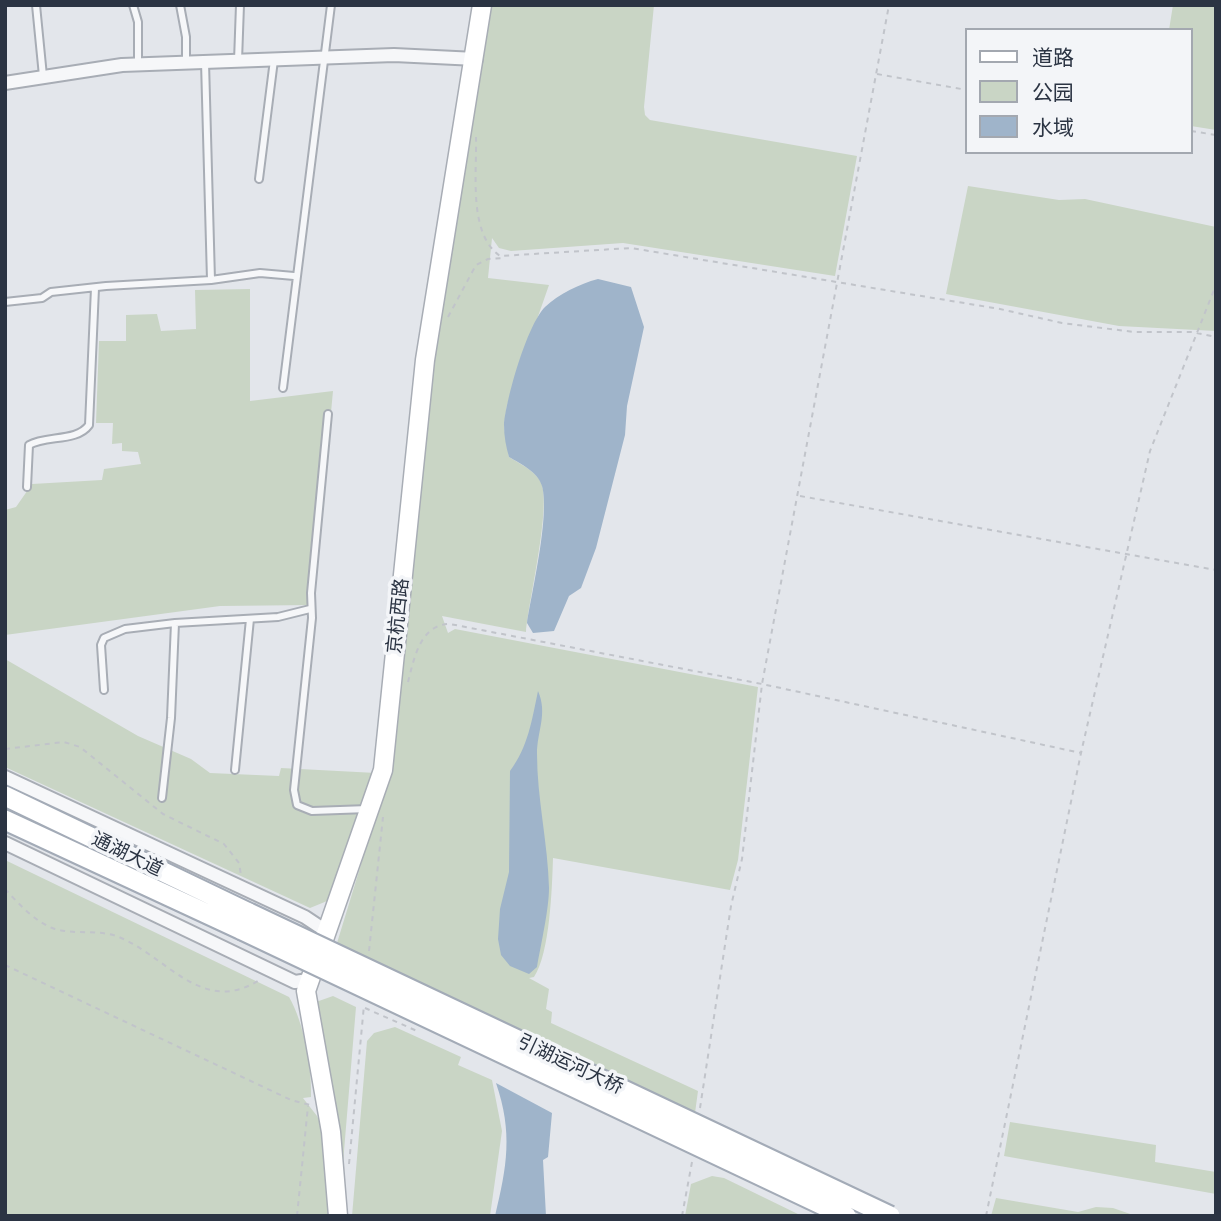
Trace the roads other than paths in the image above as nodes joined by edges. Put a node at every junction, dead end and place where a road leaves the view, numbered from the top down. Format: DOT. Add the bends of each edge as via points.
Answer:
graph roads {
  1 [pos="36,5"];
  2 [pos="133,5"];
  3 [pos="180,5"];
  4 [pos="240,5"];
  5 [pos="331,5"];
  6 [pos="482,5"];
  7 [pos="325,58"];
  8 [pos="476,59"];
  9 [pos="274,60"];
  10 [pos="238,61"];
  11 [pos="205,62"];
  12 [pos="186,63"];
  13 [pos="138,65"];
  14 [pos="43,76"];
  15 [pos="5,83"];
  16 [pos="259,179"];
  17 [pos="294,276"];
  18 [pos="211,280"];
  19 [pos="95,288"];
  20 [pos="5,302"];
  21 [pos="282,388"];
  22 [pos="328,414"];
  23 [pos="27,487"];
  24 [pos="310,609"];
  25 [pos="250,619"];
  26 [pos="175,623"];
  27 [pos="104,690"];
  28 [pos="235,770"];
  29 [pos="5,777"];
  30 [pos="5,796"];
  31 [pos="162,798"];
  32 [pos="377,813"];
  33 [pos="5,820"];
  34 [pos="5,843"];
  35 [pos="246,922"];
  36 [pos="326,932"];
  37 [pos="308,980"];
  38 [pos="338,1216"];
  39 [pos="846,1216"];
  40 [pos="890,1216"];
  1 -- 14 [label="lane"];
  2 -- 13 [label="lane" via="138,22"];
  3 -- 12 [label="lane"];
  4 -- 10 [label="lane"];
  5 -- 7 [label="lane"];
  6 -- 8 [label="main road, 京杭西路"];
  7 -- 8 [label="street"];
  7 -- 9 [label="street"];
  7 -- 17 [label="lane"];
  8 -- 32 [label="main road, 京杭西路" via="425,360"];
  9 -- 10 [label="street"];
  9 -- 16 [label="lane"];
  10 -- 11 [label="street"];
  11 -- 12 [label="street"];
  11 -- 18 [label="lane"];
  12 -- 13 [label="street"];
  13 -- 14 [label="street"];
  14 -- 15 [label="street"];
  17 -- 18 [label="lane" via="260,273"];
  17 -- 21 [label="lane"];
  18 -- 19 [label="lane"];
  19 -- 20 [label="lane"];
  19 -- 23 [label="lane" via="89,425 80,433 29,445"];
  22 -- 24 [label="lane"];
  24 -- 25 [label="lane"];
  24 -- 32 [label="lane" via="295,799 312,811"];
  25 -- 26 [label="lane"];
  25 -- 28 [label="lane"];
  26 -- 27 [label="lane" via="125,629 104,638"];
  26 -- 31 [label="lane" via="172,718"];
  29 -- 36 [label="street" via="305,917"];
  30 -- 35 [label="main road, 通湖大道"];
  32 -- 36 [label="main road, 京杭西路"];
  33 -- 35 [label="main road, 通湖大道"];
  34 -- 37 [label="street" via="295,982"];
  35 -- 39 [label="main road, 引湖运河大桥, bridge"];
  35 -- 40 [label="main road, 引湖运河大桥, bridge"];
  36 -- 37 [label="main road, 京杭西路"];
  37 -- 38 [label="main road, 京杭西路" via="316,1105 335,1166"];
}
